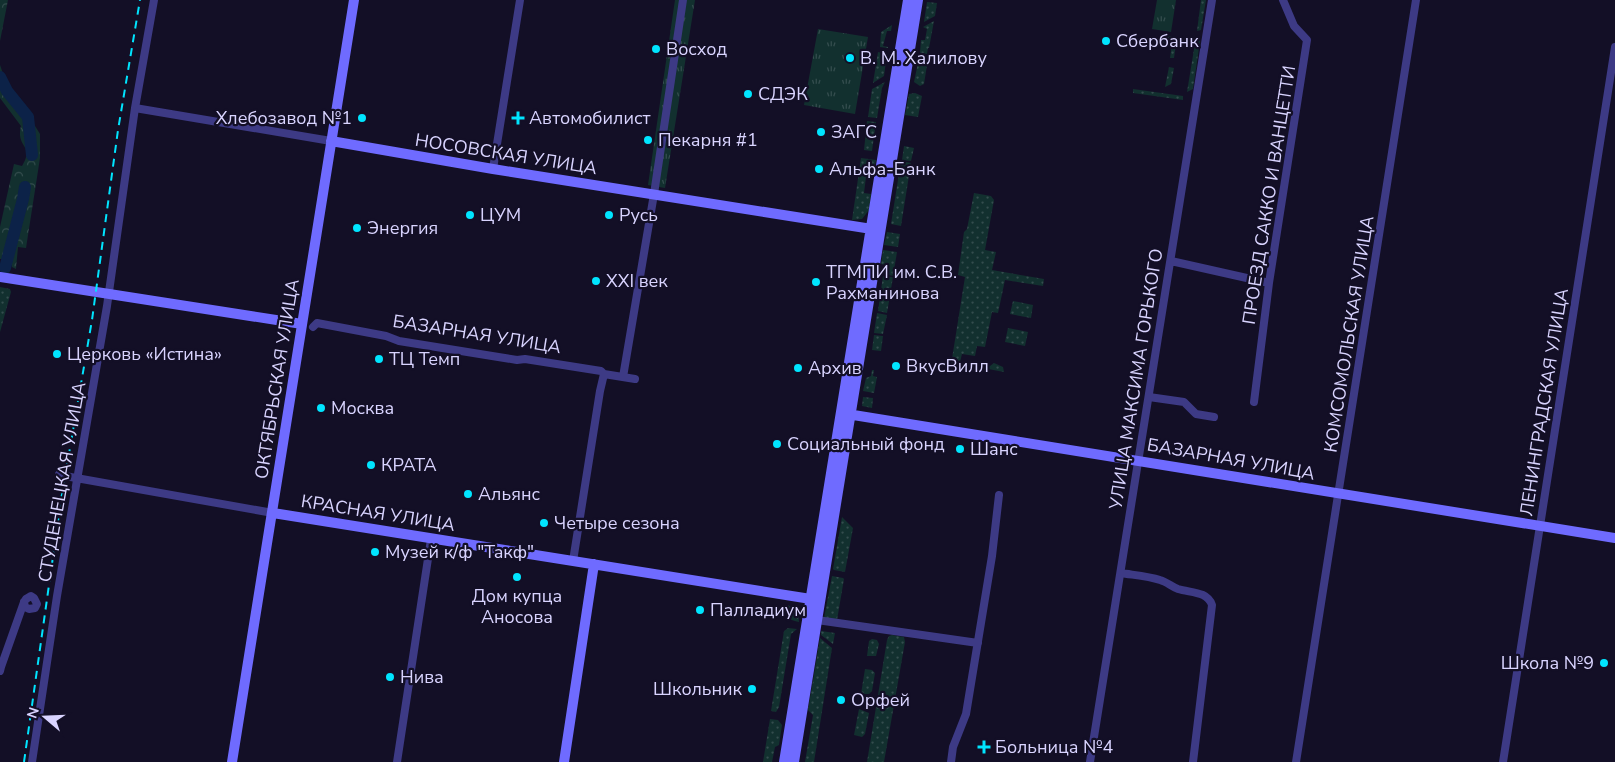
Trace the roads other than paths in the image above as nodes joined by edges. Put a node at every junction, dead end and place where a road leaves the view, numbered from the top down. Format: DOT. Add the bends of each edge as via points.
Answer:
graph roads {
  1 [pos="154,0"];
  2 [pos="354,0"];
  3 [pos="520,0"];
  4 [pos="683,0"];
  5 [pos="908,0"];
  6 [pos="918,0"];
  7 [pos="1212,0"];
  8 [pos="1283,0"];
  9 [pos="1416,0"];
  10 [pos="1615,47"];
  11 [pos="135,108"];
  12 [pos="331,141"];
  13 [pos="493,169"];
  14 [pos="654,194"];
  15 [pos="876,230"];
  16 [pos="1171,261"];
  17 [pos="0,277"];
  18 [pos="1268,283"];
  19 [pos="108,294"];
  20 [pos="302,324"];
  21 [pos="313,327"];
  22 [pos="604,374"];
  23 [pos="623,377"];
  24 [pos="635,379"];
  25 [pos="1149,397"];
  26 [pos="1254,402"];
  27 [pos="846,414"];
  28 [pos="1214,417"];
  29 [pos="1139,460"];
  30 [pos="59,474"];
  31 [pos="78,478"];
  32 [pos="1339,494"];
  33 [pos="999,495"];
  34 [pos="273,513"];
  35 [pos="1540,526"];
  36 [pos="1615,538"];
  37 [pos="431,539"];
  38 [pos="573,561"];
  39 [pos="594,564"];
  40 [pos="1121,572"];
  41 [pos="815,600"];
  42 [pos="24,602"];
  43 [pos="817,620"];
  44 [pos="978,643"];
  45 [pos="0,671"];
  46 [pos="32,762"];
  47 [pos="232,762"];
  48 [pos="397,762"];
  49 [pos="564,762"];
  50 [pos="784,762"];
  51 [pos="794,762"];
  52 [pos="950,762"];
  53 [pos="1090,762"];
  54 [pos="1193,762"];
  55 [pos="1296,762"];
  56 [pos="1503,762"];
  1 -- 11 [label="street, СТУДЕНЕЦКАЯ УЛИЦА"];
  2 -- 12 [label="main road, ОКТЯБРЬСКАЯ УЛИЦА"];
  3 -- 13 [label="street"];
  4 -- 14 [label="street"];
  5 -- 15 [label="main road"];
  6 -- 15 [label="main road"];
  7 -- 16 [label="street, УЛИЦА МАКСИМА ГОРЬКОГО"];
  8 -- 18 [label="street, ПРОЕЗД САККО И ВАНЦЕТТИ" via="1294,26 1307,40"];
  9 -- 32 [label="street, КОМСОМОЛЬСКАЯ УЛИЦА"];
  10 -- 35 [label="street, ЛЕНИНГРАДСКАЯ УЛИЦА"];
  11 -- 12 [label="street, НОСОВСКАЯ УЛИЦА"];
  11 -- 19 [label="street, СТУДЕНЕЦКАЯ УЛИЦА"];
  12 -- 13 [label="main road, НОСОВСКАЯ УЛИЦА"];
  12 -- 20 [label="main road, ОКТЯБРЬСКАЯ УЛИЦА"];
  13 -- 14 [label="main road, НОСОВСКАЯ УЛИЦА"];
  14 -- 15 [label="main road, НОСОВСКАЯ УЛИЦА"];
  14 -- 23 [label="street"];
  15 -- 27 [label="main road"];
  16 -- 18 [label="street"];
  16 -- 25 [label="street, УЛИЦА МАКСИМА ГОРЬКОГО"];
  17 -- 19 [label="main road"];
  18 -- 26 [label="street, ПРОЕЗД САККО И ВАНЦЕТТИ"];
  19 -- 20 [label="main road"];
  19 -- 31 [label="street, СТУДЕНЕЦКАЯ УЛИЦА"];
  20 -- 34 [label="main road, ОКТЯБРЬСКАЯ УЛИЦА"];
  21 -- 22 [label="street, БАЗАРНАЯ УЛИЦА" via="317,323 399,341 517,360 525,358"];
  22 -- 23 [label="street, БАЗАРНАЯ УЛИЦА"];
  22 -- 38 [label="street"];
  23 -- 24 [label="street, БАЗАРНАЯ УЛИЦА"];
  25 -- 28 [label="street" via="1184,402 1196,414"];
  25 -- 29 [label="street, УЛИЦА МАКСИМА ГОРЬКОГО"];
  27 -- 29 [label="main road, БАЗАРНАЯ УЛИЦА"];
  27 -- 41 [label="main road"];
  29 -- 32 [label="main road, БАЗАРНАЯ УЛИЦА"];
  29 -- 40 [label="street, УЛИЦА МАКСИМА ГОРЬКОГО"];
  30 -- 31 [label="street, КРАСНАЯ УЛИЦА"];
  31 -- 34 [label="street, КРАСНАЯ УЛИЦА"];
  31 -- 46 [label="street, СТУДЕНЕЦКАЯ УЛИЦА"];
  32 -- 35 [label="main road, БАЗАРНАЯ УЛИЦА"];
  32 -- 55 [label="street, КОМСОМОЛЬСКАЯ УЛИЦА"];
  33 -- 44 [label="street"];
  34 -- 37 [label="main road, КРАСНАЯ УЛИЦА"];
  34 -- 47 [label="main road, ОКТЯБРЬСКАЯ УЛИЦА"];
  35 -- 36 [label="main road, БАЗАРНАЯ УЛИЦА"];
  35 -- 56 [label="street, ЛЕНИНГРАДСКАЯ УЛИЦА"];
  37 -- 38 [label="main road, КРАСНАЯ УЛИЦА"];
  37 -- 48 [label="street"];
  38 -- 39 [label="main road, КРАСНАЯ УЛИЦА"];
  39 -- 41 [label="main road, КРАСНАЯ УЛИЦА"];
  39 -- 49 [label="main road"];
  40 -- 53 [label="street, УЛИЦА МАКСИМА ГОРЬКОГО"];
  40 -- 54 [label="street" via="1161,580 1176,589 1200,593 1211,600"];
  41 -- 43 [label="main road"];
  41 -- 50 [label="main road"];
  42 -- 45 [label="street"];
  43 -- 44 [label="street"];
  43 -- 51 [label="main road"];
  44 -- 52 [label="street" via="966,714"];
}
